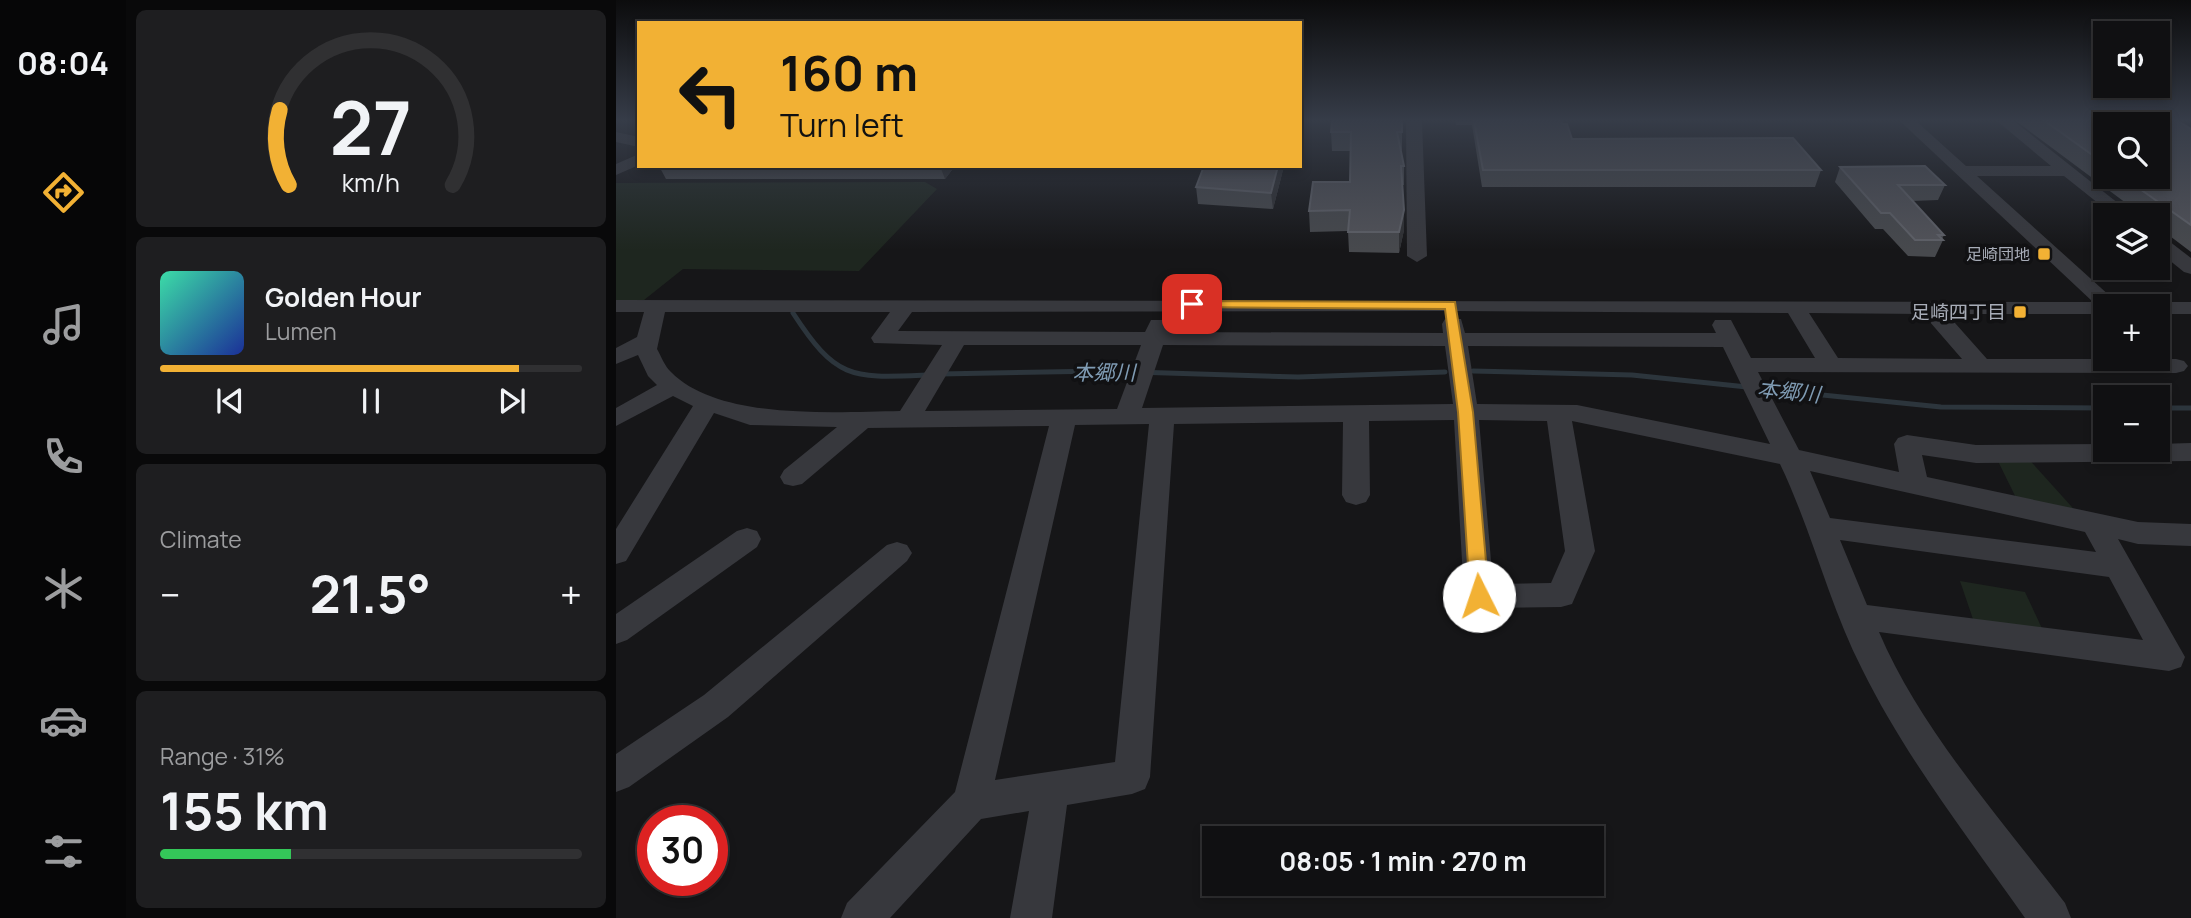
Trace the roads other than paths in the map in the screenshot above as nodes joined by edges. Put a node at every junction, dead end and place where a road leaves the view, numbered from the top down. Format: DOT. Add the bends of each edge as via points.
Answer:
graph roads {
  1 [pos="1415,164"];
  2 [pos="1953,164"];
  3 [pos="2058,164"];
  4 [pos="1961,171"];
  5 [pos="2067,171"];
  6 [pos="2108,203"];
  7 [pos="2170,251"];
  8 [pos="1417,256"];
  9 [pos="2191,268"];
  10 [pos="2093,294"];
  11 [pos="1166,304"];
  12 [pos="906,305"];
  13 [pos="1451,305"];
  14 [pos="1712,305"];
  15 [pos="616,306"];
  16 [pos="657,306"];
  17 [pos="1794,306"];
  18 [pos="1929,307"];
  19 [pos="2093,307"];
  20 [pos="2170,308"];
  21 [pos="2191,308"];
  22 [pos="957,338"];
  23 [pos="1455,338"];
  24 [pos="1730,340"];
  25 [pos="646,341"];
  26 [pos="616,357"];
  27 [pos="1146,360"];
  28 [pos="2170,360"];
  29 [pos="1981,366"];
  30 [pos="1832,367"];
  31 [pos="1745,371"];
  32 [pos="2183,372"];
  33 [pos="935,373"];
  34 [pos="674,386"];
  35 [pos="708,402"];
  36 [pos="1466,412"];
  37 [pos="1356,413"];
  38 [pos="1558,413"];
  39 [pos="1126,415"];
  40 [pos="1162,415"];
  41 [pos="1065,417"];
  42 [pos="616,418"];
  43 [pos="908,419"];
  44 [pos="862,420"];
  45 [pos="2191,452"];
  46 [pos="1789,457"];
  47 [pos="793,477"];
  48 [pos="1915,485"];
  49 [pos="1356,495"];
  50 [pos="2095,524"];
  51 [pos="1819,527"];
  52 [pos="2138,533"];
  53 [pos="2191,535"];
  54 [pos="747,539"];
  55 [pos="897,552"];
  56 [pos="2191,552"];
  57 [pos="616,553"];
  58 [pos="2119,567"];
  59 [pos="1854,616"];
  60 [pos="616,631"];
  61 [pos="616,775"];
  62 [pos="1051,790"];
  63 [pos="971,802"];
  64 [pos="863,918"];
  65 [pos="1031,918"];
  66 [pos="2050,918"];
  1 -- 8 [label="street"];
  2 -- 4 [label="street"];
  3 -- 5 [label="street"];
  4 -- 5 [label="street"];
  4 -- 10 [label="street"];
  5 -- 6 [label="street"];
  7 -- 9 [label="street"];
  11 -- 12 [label="street"];
  11 -- 13 [label="street"];
  11 -- 27 [label="street"];
  12 -- 16 [label="street"];
  12 -- 22 [label="street" via="882,338"];
  13 -- 14 [label="street"];
  13 -- 23 [label="street"];
  14 -- 17 [label="street"];
  14 -- 24 [label="street"];
  15 -- 16 [label="street"];
  16 -- 25 [label="street"];
  17 -- 18 [label="street"];
  17 -- 30 [label="street"];
  18 -- 19 [label="street"];
  18 -- 29 [label="street"];
  20 -- 21 [label="street"];
  22 -- 27 [label="street"];
  22 -- 33 [label="street"];
  23 -- 24 [label="street"];
  23 -- 27 [label="street"];
  23 -- 36 [label="street"];
  24 -- 31 [label="street"];
  25 -- 26 [label="street"];
  25 -- 34 [label="street" via="660,376"];
  27 -- 39 [label="street"];
  28 -- 32 [label="street"];
  29 -- 30 [label="street"];
  29 -- 32 [label="street"];
  30 -- 31 [label="street"];
  31 -- 46 [label="street"];
  33 -- 43 [label="street"];
  34 -- 35 [label="street"];
  34 -- 42 [label="street"];
  35 -- 44 [label="street" via="750,417"];
  35 -- 57 [label="street"];
  36 -- 37 [label="street"];
  36 -- 38 [label="street"];
  36 -- 38 [label="street" via="1479,596 1561,595 1580,551"];
  37 -- 40 [label="street"];
  37 -- 49 [label="street"];
  38 -- 46 [label="street" via="1622,421"];
  39 -- 40 [label="street"];
  39 -- 41 [label="street"];
  40 -- 62 [label="street" via="1132,777"];
  41 -- 43 [label="street"];
  41 -- 63 [label="street"];
  43 -- 44 [label="street"];
  44 -- 47 [label="street"];
  45 -- 48 [label="street" via="1976,454 1907,444"];
  46 -- 48 [label="street"];
  46 -- 51 [label="street"];
  48 -- 50 [label="street"];
  50 -- 52 [label="street"];
  50 -- 58 [label="street"];
  51 -- 58 [label="street"];
  51 -- 59 [label="street"];
  52 -- 53 [label="street"];
  52 -- 56 [label="street"];
  54 -- 60 [label="street"];
  55 -- 61 [label="street" via="716,706"];
  58 -- 59 [label="street" via="2169,657"];
  59 -- 66 [label="street" via="1917,736"];
  62 -- 63 [label="street"];
  62 -- 65 [label="street"];
  63 -- 64 [label="street"];
}
